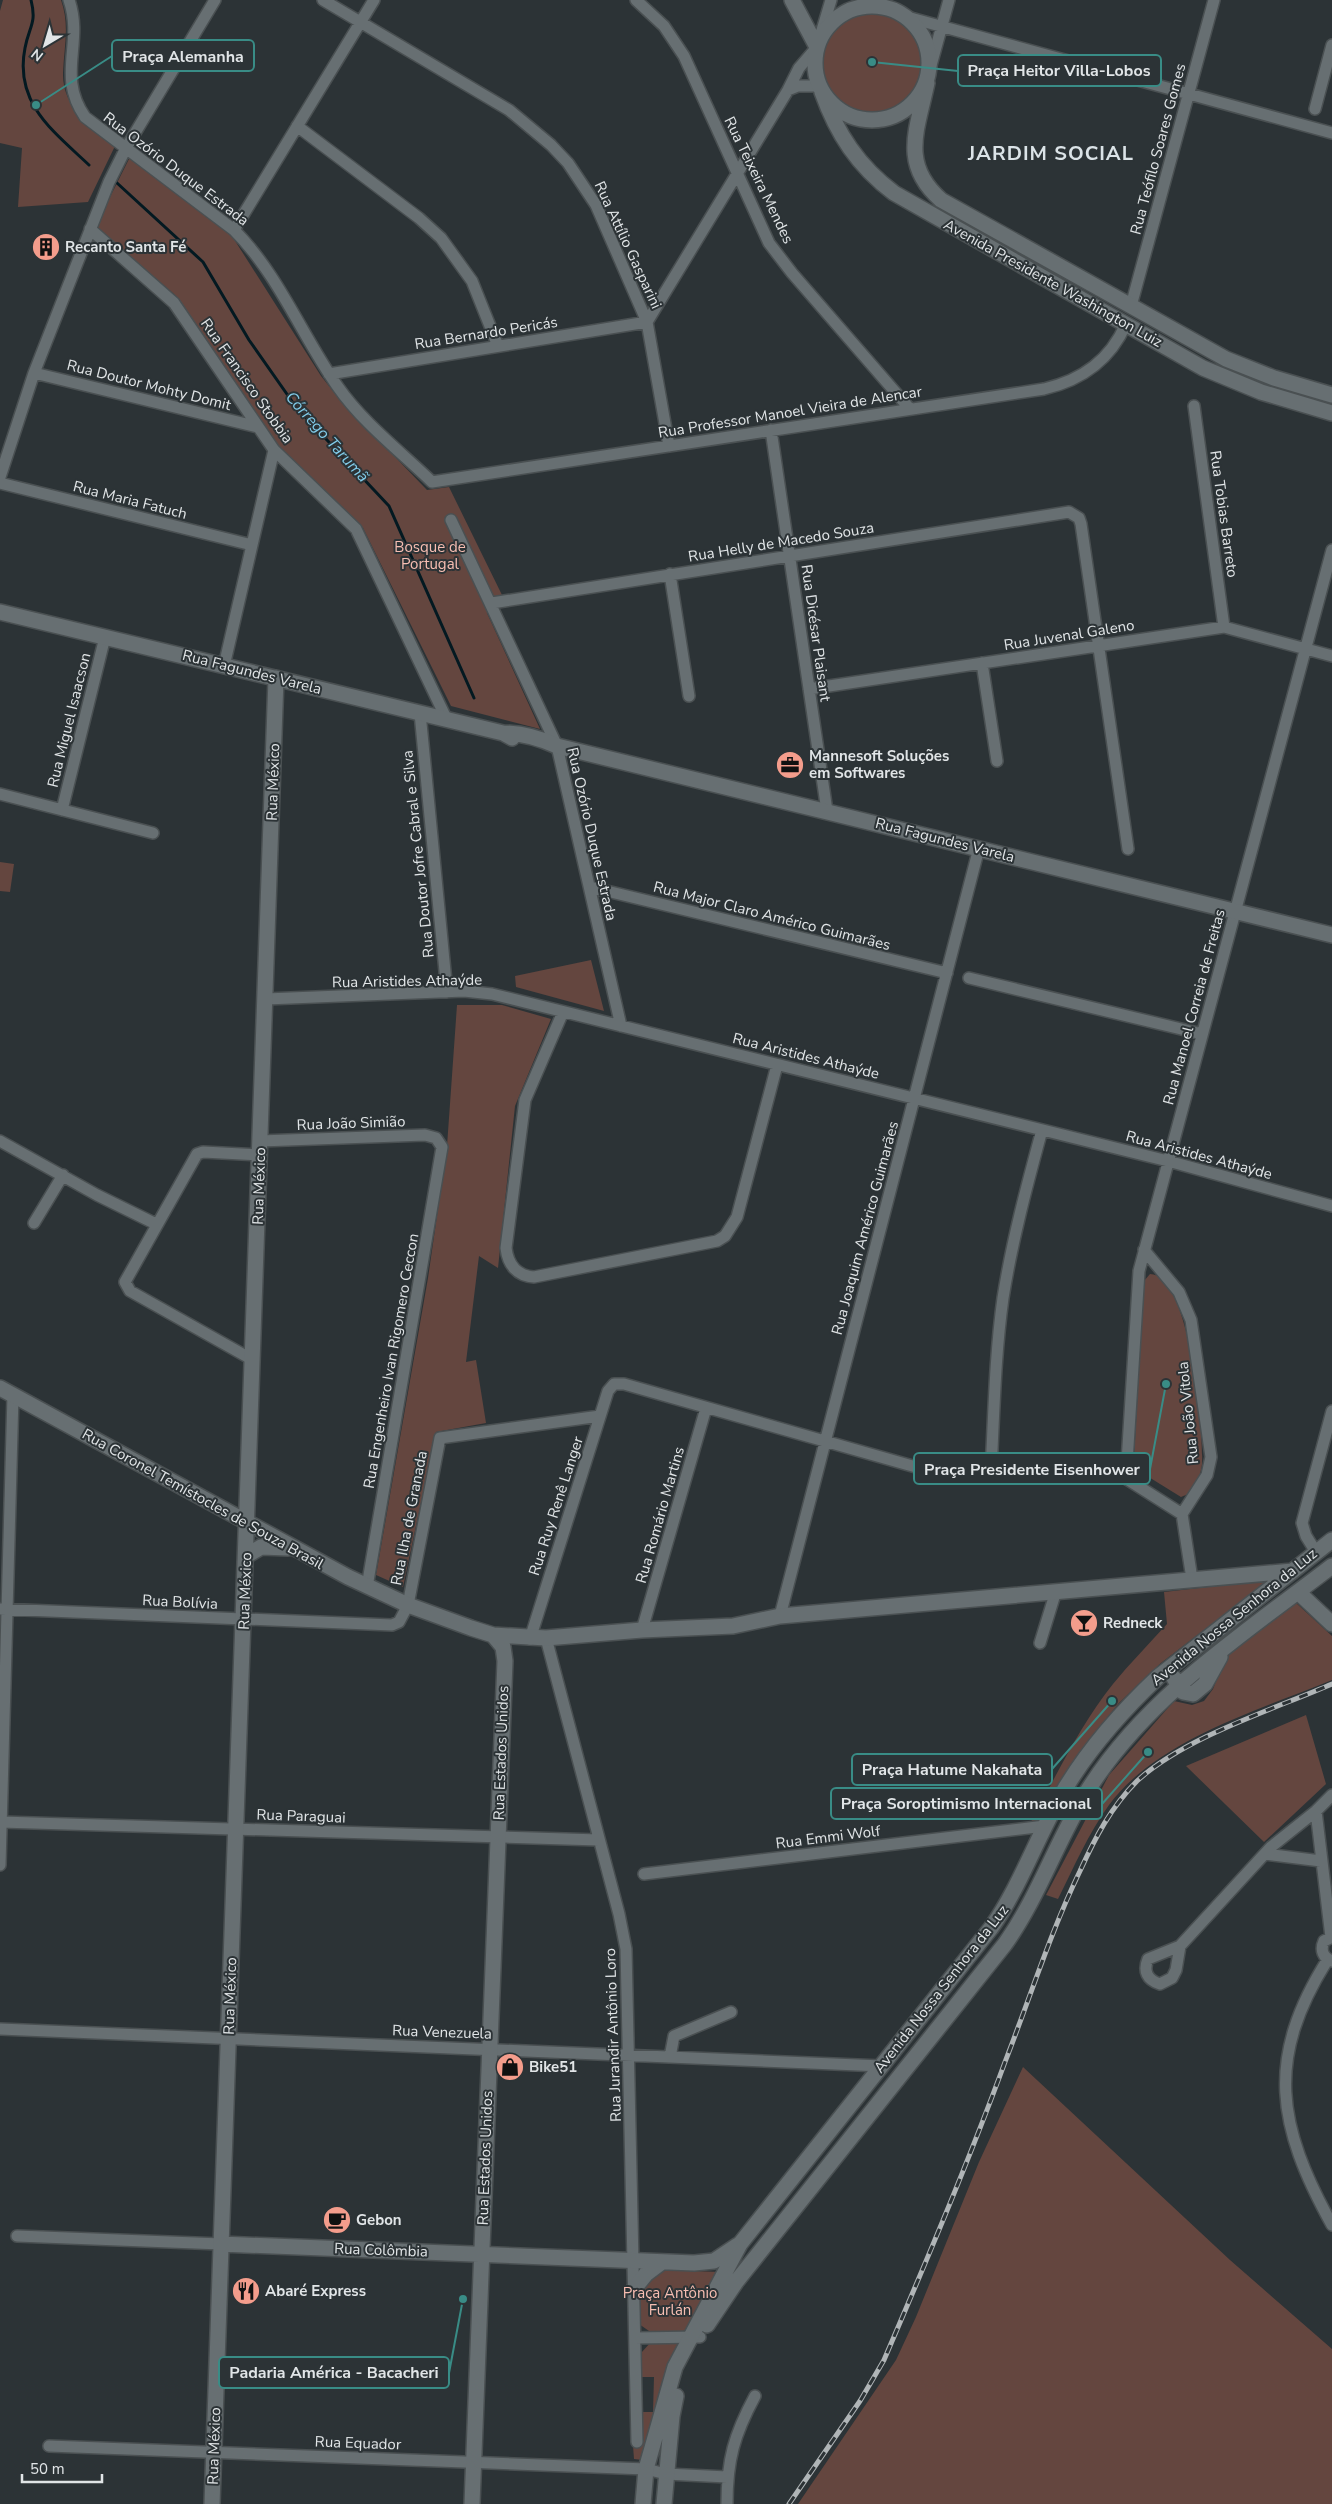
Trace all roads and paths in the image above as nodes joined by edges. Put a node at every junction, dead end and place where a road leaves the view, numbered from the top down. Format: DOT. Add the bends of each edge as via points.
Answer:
graph roads {
  1 [pos="69,0"];
  2 [pos="215,0"];
  3 [pos="323,0"];
  4 [pos="374,0"];
  5 [pos="636,0"];
  6 [pos="792,0"];
  7 [pos="831,0"];
  8 [pos="850,0"];
  9 [pos="949,0"];
  10 [pos="1214,0"];
  11 [pos="870,6"];
  12 [pos="907,17"];
  13 [pos="360,22"];
  14 [pos="942,26"];
  15 [pos="1332,45"];
  16 [pos="817,47"];
  17 [pos="930,68"];
  18 [pos="927,84"];
  19 [pos="821,89"];
  20 [pos="788,90"];
  21 [pos="1188,94"];
  22 [pos="1315,109"];
  23 [pos="297,126"];
  24 [pos="1332,133"];
  25 [pos="126,148"];
  26 [pos="737,174"];
  27 [pos="90,229"];
  28 [pos="234,230"];
  29 [pos="1131,306"];
  30 [pos="647,322"];
  31 [pos="1126,324"];
  32 [pos="498,346"];
  33 [pos="34,373"];
  34 [pos="329,374"];
  35 [pos="1332,395"];
  36 [pos="1194,406"];
  37 [pos="910,409"];
  38 [pos="1332,413"];
  39 [pos="258,427"];
  40 [pos="771,430"];
  41 [pos="668,446"];
  42 [pos="274,450"];
  43 [pos="0,477"];
  44 [pos="432,482"];
  45 [pos="0,483"];
  46 [pos="451,520"];
  47 [pos="252,545"];
  48 [pos="1332,550"];
  49 [pos="789,556"];
  50 [pos="670,574"];
  51 [pos="492,603"];
  52 [pos="0,612"];
  53 [pos="1224,627"];
  54 [pos="106,637"];
  55 [pos="1099,646"];
  56 [pos="1306,649"];
  57 [pos="1332,656"];
  58 [pos="982,663"];
  59 [pos="224,666"];
  60 [pos="276,678"];
  61 [pos="809,689"];
  62 [pos="689,696"];
  63 [pos="420,713"];
  64 [pos="447,720"];
  65 [pos="557,746"];
  66 [pos="997,761"];
  67 [pos="0,794"];
  68 [pos="62,810"];
  69 [pos="827,811"];
  70 [pos="153,833"];
  71 [pos="979,848"];
  72 [pos="1128,849"];
  73 [pos="590,887"];
  74 [pos="1236,910"];
  75 [pos="1332,935"];
  76 [pos="947,973"];
  77 [pos="969,978"];
  78 [pos="447,992"];
  79 [pos="266,999"];
  80 [pos="562,1012"];
  81 [pos="621,1026"];
  82 [pos="1202,1034"];
  83 [pos="777,1065"];
  84 [pos="914,1098"];
  85 [pos="1042,1130"];
  86 [pos="0,1141"];
  87 [pos="440,1142"];
  88 [pos="260,1148"];
  89 [pos="1168,1161"];
  90 [pos="63,1176"];
  91 [pos="1332,1206"];
  92 [pos="34,1223"];
  93 [pos="156,1224"];
  94 [pos="1144,1250"];
  95 [pos="253,1360"];
  96 [pos="6,1392"];
  97 [pos="706,1408"];
  98 [pos="1332,1411"];
  99 [pos="600,1416"];
  100 [pos="825,1442"];
  101 [pos="991,1470"];
  102 [pos="1126,1478"];
  103 [pos="1182,1514"];
  104 [pos="247,1522"];
  105 [pos="1332,1540"];
  106 [pos="297,1549"];
  107 [pos="1316,1552"];
  108 [pos="246,1556"];
  109 [pos="1332,1566"];
  110 [pos="1293,1571"];
  111 [pos="1192,1579"];
  112 [pos="367,1586"];
  113 [pos="1056,1591"];
  114 [pos="1298,1592"];
  115 [pos="408,1605"];
  116 [pos="3,1609"];
  117 [pos="780,1616"];
  118 [pos="244,1620"];
  119 [pos="1332,1624"];
  120 [pos="642,1630"];
  121 [pos="493,1635"];
  122 [pos="546,1638"];
  123 [pos="530,1639"];
  124 [pos="1040,1643"];
  125 [pos="1179,1658"];
  126 [pos="505,1661"];
  127 [pos="1178,1687"];
  128 [pos="1332,1795"];
  129 [pos="1316,1811"];
  130 [pos="1,1822"];
  131 [pos="1046,1826"];
  132 [pos="236,1829"];
  133 [pos="498,1837"];
  134 [pos="599,1840"];
  135 [pos="1265,1854"];
  136 [pos="1282,1857"];
  137 [pos="1321,1861"];
  138 [pos="0,1865"];
  139 [pos="1251,1870"];
  140 [pos="644,1874"];
  141 [pos="1331,1937"];
  142 [pos="1180,1946"];
  143 [pos="1330,1960"];
  144 [pos="731,2012"];
  145 [pos="0,2029"];
  146 [pos="229,2038"];
  147 [pos="490,2050"];
  148 [pos="629,2056"];
  149 [pos="670,2057"];
  150 [pos="882,2066"];
  151 [pos="1332,2225"];
  152 [pos="17,2236"];
  153 [pos="221,2244"];
  154 [pos="740,2244"];
  155 [pos="482,2254"];
  156 [pos="634,2261"];
  157 [pos="662,2262"];
  158 [pos="634,2289"];
  159 [pos="694,2337"];
  160 [pos="635,2338"];
  161 [pos="755,2396"];
  162 [pos="638,2442"];
  163 [pos="48,2446"];
  164 [pos="214,2453"];
  165 [pos="473,2463"];
  166 [pos="646,2469"];
  167 [pos="666,2474"];
  168 [pos="727,2477"];
  169 [pos="212,2504"];
  170 [pos="472,2504"];
  171 [pos="643,2504"];
  172 [pos="664,2504"];
  173 [pos="728,2504"];
  1 -- 25 [label="street, Rua Ozório Duque Estrada" via="75,32 70,73 73,97 91,124"];
  2 -- 25 [label="street"];
  3 -- 13 [label="street, Rua Attílio Gasparini"];
  4 -- 13 [label="street"];
  5 -- 26 [label="street, Rua Teixeira Mendes" via="664,26 684,56"];
  6 -- 16 [label="main road"];
  7 -- 16 [label="street"];
  8 -- 11 [label="main road"];
  9 -- 14 [label="street"];
  10 -- 21 [label="street, Rua Teófilo Soares Gomes"];
  11 -- 12 [label="main road" via="889,8"];
  11 -- 16 [label="main road" via="852,9 837,18"];
  12 -- 14 [label="street"];
  12 -- 17 [label="main road" via="920,31 928,49"];
  13 -- 23 [label="street"];
  13 -- 30 [label="street, Rua Attílio Gasparini" via="508,110 568,163 596,205"];
  14 -- 17 [label="street"];
  14 -- 21 [label="street"];
  15 -- 22 [label="street"];
  16 -- 19 [label="main road" via="815,66"];
  16 -- 20 [label="street" via="799,68"];
  17 -- 18 [label="main road"];
  18 -- 19 [label="main road" via="918,100 904,112 887,120 868,121 850,116 834,106"];
  18 -- 29 [label="main road, Avenida Presidente Washington Luiz" via="916,133 915,156 920,176 927,186 951,206"];
  19 -- 20 [label="street" via="798,86"];
  19 -- 31 [label="main road, Avenida Presidente Washington Luiz" via="845,143 881,183 908,202"];
  20 -- 26 [label="street"];
  21 -- 24 [label="street"];
  21 -- 29 [label="street, Rua Teófilo Soares Gomes"];
  23 -- 28 [label="street"];
  23 -- 32 [label="street" via="441,238 472,280"];
  25 -- 27 [label="street"];
  25 -- 28 [label="street, Rua Ozório Duque Estrada"];
  26 -- 30 [label="street"];
  26 -- 37 [label="street, Rua Teixeira Mendes" via="766,236 781,259"];
  27 -- 33 [label="street"];
  27 -- 39 [label="street, Rua Francisco Stobbia" via="174,303"];
  28 -- 34 [label="street, Rua Ozório Duque Estrada" via="266,269"];
  29 -- 31 [label="main road"];
  29 -- 35 [label="main road, Avenida Presidente Washington Luiz" via="1226,360"];
  30 -- 32 [label="street, Rua Bernardo Pericás"];
  30 -- 41 [label="street, Rua Attílio Gasparini"];
  31 -- 37 [label="street, Rua Professor Manoel Vieira de Alencar" via="1107,356 1082,376 1061,385"];
  31 -- 38 [label="main road, Avenida Presidente Washington Luiz" via="1231,380 1282,400"];
  32 -- 34 [label="street, Rua Bernardo Pericás"];
  33 -- 39 [label="street, Rua Doutor Mohty Domit"];
  33 -- 43 [label="street"];
  34 -- 44 [label="street, Rua Ozório Duque Estrada" via="359,412"];
  36 -- 53 [label="street, Rua Tobias Barreto"];
  37 -- 40 [label="street, Rua Professor Manoel Vieira de Alencar"];
  39 -- 42 [label="street, Rua Francisco Stobbia"];
  40 -- 41 [label="street, Rua Professor Manoel Vieira de Alencar"];
  40 -- 49 [label="street, Rua Dicésar Plaisant"];
  41 -- 44 [label="street, Rua Professor Manoel Vieira de Alencar"];
  42 -- 47 [label="street"];
  42 -- 64 [label="street, Rua Francisco Stobbia" via="356,529"];
  45 -- 47 [label="street, Rua Maria Fatuch"];
  46 -- 51 [label="street, Rua Ozório Duque Estrada"];
  47 -- 59 [label="street"];
  48 -- 56 [label="street, Rua Manoel Correia de Freitas"];
  49 -- 50 [label="street, Rua Helly de Macedo Souza"];
  49 -- 55 [label="street, Rua Helly de Macedo Souza" via="1062,512 1074,514 1081,524"];
  49 -- 61 [label="street, Rua Dicésar Plaisant"];
  50 -- 51 [label="street, Rua Helly de Macedo Souza"];
  50 -- 62 [label="street"];
  51 -- 65 [label="street, Rua Ozório Duque Estrada"];
  52 -- 54 [label="main road, Rua Fagundes Varela"];
  53 -- 55 [label="street, Rua Juvenal Galeno"];
  53 -- 56 [label="street, Rua Juvenal Galeno"];
  54 -- 59 [label="main road, Rua Fagundes Varela"];
  54 -- 68 [label="street, Rua Miguel Isaacson"];
  55 -- 58 [label="street, Rua Juvenal Galeno"];
  55 -- 72 [label="street"];
  56 -- 57 [label="street, Rua Juvenal Galeno"];
  56 -- 74 [label="street, Rua Manoel Correia de Freitas"];
  58 -- 61 [label="street, Rua Juvenal Galeno"];
  58 -- 66 [label="street"];
  59 -- 60 [label="main road, Rua Fagundes Varela"];
  60 -- 63 [label="main road, Rua Fagundes Varela"];
  60 -- 79 [label="main road, Rua México"];
  61 -- 69 [label="street, Rua Dicésar Plaisant"];
  63 -- 64 [label="main road, Rua Fagundes Varela"];
  63 -- 78 [label="street, Rua Doutor Jofre Cabral e Silva"];
  64 -- 65 [label="main road, Rua Fagundes Varela" via="503,733 519,733"];
  65 -- 69 [label="main road, Rua Fagundes Varela"];
  65 -- 73 [label="street, Rua Ozório Duque Estrada"];
  67 -- 68 [label="street"];
  68 -- 70 [label="street"];
  69 -- 71 [label="main road, Rua Fagundes Varela"];
  71 -- 74 [label="main road, Rua Fagundes Varela"];
  71 -- 76 [label="street, Rua Joaquim Américo Guimarães"];
  73 -- 76 [label="street, Rua Major Claro Américo Guimarães"];
  73 -- 81 [label="street, Rua Ozório Duque Estrada"];
  74 -- 75 [label="main road, Rua Fagundes Varela"];
  74 -- 82 [label="street, Rua Manoel Correia de Freitas"];
  76 -- 84 [label="street, Rua Joaquim Américo Guimarães"];
  77 -- 82 [label="street"];
  78 -- 79 [label="street, Rua Aristides Athaýde"];
  78 -- 80 [label="street, Rua Aristides Athaýde" via="492,994"];
  79 -- 88 [label="main road, Rua México"];
  80 -- 81 [label="street, Rua Aristides Athaýde"];
  80 -- 83 [label="street" via="529,1088 523,1113 506,1248 511,1265 525,1276 534,1277 716,1241 726,1236 737,1217"];
  81 -- 83 [label="street, Rua Aristides Athaýde"];
  82 -- 89 [label="street, Rua Manoel Correia de Freitas"];
  83 -- 84 [label="street, Rua Aristides Athaýde"];
  84 -- 85 [label="street, Rua Aristides Athaýde"];
  84 -- 100 [label="street, Rua Joaquim Américo Guimarães"];
  85 -- 89 [label="street, Rua Aristides Athaýde"];
  85 -- 101 [label="street" via="1004,1296 997,1355"];
  86 -- 90 [label="street"];
  87 -- 88 [label="street, Rua João Simião" via="425,1135"];
  87 -- 112 [label="street, Rua Engenheiro Ivan Rigomero Ceccon" via="443,1152"];
  88 -- 93 [label="street, Rua João Simião" via="197,1154"];
  88 -- 95 [label="main road, Rua México"];
  89 -- 91 [label="street, Rua Aristides Athaýde"];
  89 -- 94 [label="street, Rua Manoel Correia de Freitas"];
  90 -- 92 [label="street"];
  90 -- 93 [label="street"];
  93 -- 95 [label="street" via="126,1278 127,1287"];
  94 -- 102 [label="street, Rua Manoel Correia de Freitas" via="1137,1286"];
  94 -- 103 [label="street, Rua João Vitola" via="1179,1292 1195,1334 1211,1458 1210,1468"];
  95 -- 104 [label="main road, Rua México"];
  96 -- 104 [label="main road, Rua Coronel Temístocles de Souza Brasil"];
  96 -- 116 [label="street"];
  97 -- 99 [label="street, Rua Ruy Renê Langer" via="624,1384 614,1384 608,1391"];
  97 -- 100 [label="street"];
  97 -- 120 [label="street, Rua Romário Martins"];
  98 -- 107 [label="street" via="1302,1523"];
  99 -- 115 [label="street, Rua Ilha de Granada" via="440,1438"];
  99 -- 123 [label="street, Rua Ruy Renê Langer"];
  100 -- 101 [label="street" via="937,1473"];
  100 -- 117 [label="street, Rua Joaquim Américo Guimarães"];
  101 -- 102 [label="street" via="1100,1462"];
  102 -- 103 [label="street"];
  103 -- 111 [label="street"];
  104 -- 106 [label="main road, Rua Coronel Temístocles de Souza Brasil"];
  104 -- 108 [label="main road, Rua México"];
  105 -- 107 [label="main road, Avenida Nossa Senhora da Luz"];
  106 -- 108 [label="main road" via="266,1546"];
  106 -- 112 [label="main road, Rua Coronel Temístocles de Souza Brasil"];
  107 -- 110 [label="main road, Avenida Nossa Senhora da Luz"];
  108 -- 118 [label="main road, Rua México"];
  109 -- 114 [label="main road, Avenida Nossa Senhora da Luz"];
  110 -- 111 [label="main road, Rua Coronel Temístocles de Souza Brasil"];
  110 -- 125 [label="main road, Avenida Nossa Senhora da Luz"];
  111 -- 113 [label="main road, Rua Coronel Temístocles de Souza Brasil"];
  112 -- 115 [label="main road, Rua Coronel Temístocles de Souza Brasil"];
  113 -- 117 [label="main road, Rua Coronel Temístocles de Souza Brasil"];
  113 -- 124 [label="street"];
  114 -- 119 [label="main road"];
  114 -- 127 [label="main road, Avenida Nossa Senhora da Luz"];
  115 -- 118 [label="street, Rua Bolívia" via="399,1622 383,1626"];
  115 -- 121 [label="main road, Rua Coronel Temístocles de Souza Brasil"];
  116 -- 118 [label="street, Rua Bolívia"];
  116 -- 130 [label="street"];
  117 -- 120 [label="main road, Rua Coronel Temístocles de Souza Brasil" via="733,1626"];
  118 -- 132 [label="main road, Rua México"];
  120 -- 122 [label="main road, Rua Coronel Temístocles de Souza Brasil"];
  121 -- 123 [label="main road, Rua Coronel Temístocles de Souza Brasil"];
  121 -- 126 [label="main road, Rua Estados Unidos" via="502,1646"];
  122 -- 123 [label="main road, Rua Coronel Temístocles de Souza Brasil"];
  122 -- 134 [label="street, Rua Jurandir Antônio Loro"];
  123 -- 126 [label="main road" via="515,1647"];
  125 -- 127 [label="main road" via="1174,1674"];
  125 -- 131 [label="main road, Avenida Nossa Senhora da Luz" via="1135,1699 1090,1752 1065,1788"];
  126 -- 133 [label="main road, Rua Estados Unidos"];
  127 -- 159 [label="main road, Avenida Nossa Senhora da Luz" via="1131,1735 1088,1790 1036,1894 1005,1944"];
  128 -- 129 [label="street"];
  129 -- 135 [label="street"];
  129 -- 137 [label="street"];
  130 -- 132 [label="street, Rua Paraguai"];
  130 -- 138 [label="street"];
  131 -- 140 [label="street, Rua Emmi Wolf"];
  131 -- 150 [label="main road, Avenida Nossa Senhora da Luz" via="1001,1914"];
  132 -- 133 [label="street, Rua Paraguai"];
  132 -- 146 [label="main road, Rua México"];
  133 -- 134 [label="street, Rua Paraguai"];
  133 -- 147 [label="main road, Rua Estados Unidos"];
  134 -- 148 [label="street, Rua Jurandir Antônio Loro" via="626,1949"];
  135 -- 136 [label="street"];
  135 -- 139 [label="street"];
  136 -- 137 [label="street"];
  136 -- 139 [label="street"];
  137 -- 141 [label="street"];
  139 -- 142 [label="street"];
  141 -- 143 [label="street" via="1324,1941 1322,1949"];
  143 -- 151 [label="street" via="1302,2004 1293,2028 1285,2092 1294,2142"];
  144 -- 149 [label="street" via="674,2036"];
  145 -- 146 [label="street, Rua Venezuela"];
  146 -- 147 [label="street, Rua Venezuela"];
  146 -- 153 [label="main road, Rua México"];
  147 -- 148 [label="street, Rua Venezuela"];
  147 -- 155 [label="main road, Rua Estados Unidos"];
  148 -- 149 [label="street, Rua Venezuela"];
  148 -- 156 [label="street, Rua Jurandir Antônio Loro"];
  149 -- 150 [label="street, Rua Venezuela"];
  150 -- 154 [label="main road, Avenida Nossa Senhora da Luz"];
  152 -- 153 [label="street, Rua Colômbia"];
  153 -- 155 [label="main road, Rua Colômbia"];
  153 -- 164 [label="main road, Rua México"];
  154 -- 157 [label="main road, Rua Colômbia" via="714,2261"];
  154 -- 159 [label="main road, Avenida Nossa Senhora da Luz"];
  155 -- 156 [label="main road, Rua Colômbia"];
  155 -- 165 [label="main road, Rua Estados Unidos"];
  156 -- 157 [label="main road, Rua Colômbia"];
  156 -- 158 [label="street, Rua Jurandir Antônio Loro"];
  157 -- 158 [label="main road"];
  158 -- 160 [label="street, Rua Jurandir Antônio Loro"];
  159 -- 160 [label="street"];
  159 -- 166 [label="main road, Avenida Nossa Senhora da Luz" via="671,2380"];
  159 -- 167 [label="main road, Avenida Nossa Senhora da Luz" via="677,2392"];
  160 -- 162 [label="street, Rua Jurandir Antônio Loro"];
  161 -- 168 [label="street" via="734,2440"];
  163 -- 164 [label="street, Rua Equador"];
  164 -- 165 [label="street, Rua Equador"];
  164 -- 169 [label="main road, Rua México"];
  165 -- 166 [label="street, Rua Equador"];
  165 -- 170 [label="main road, Rua Estados Unidos"];
  166 -- 167 [label="street, Rua Equador"];
  166 -- 171 [label="main road, Avenida Nossa Senhora da Luz"];
  167 -- 168 [label="street, Rua Equador"];
  167 -- 172 [label="main road, Avenida Nossa Senhora da Luz"];
  168 -- 173 [label="street"];
}
